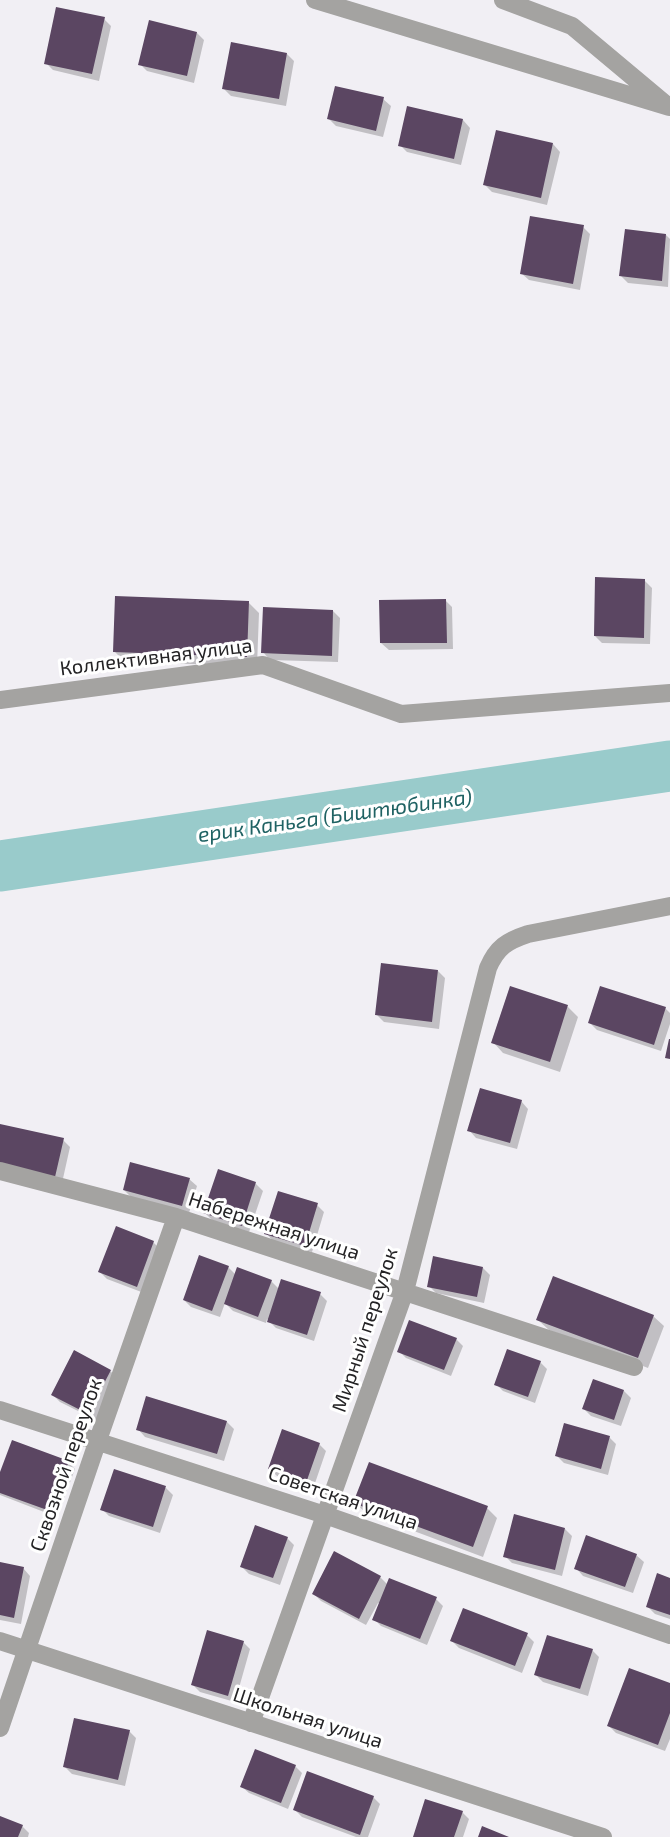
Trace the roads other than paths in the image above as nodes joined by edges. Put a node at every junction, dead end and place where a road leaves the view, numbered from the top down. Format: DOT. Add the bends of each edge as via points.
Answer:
graph roads {
  1 [pos="315,0"];
  2 [pos="503,0"];
  3 [pos="670,107"];
  4 [pos="670,693"];
  5 [pos="0,700"];
  6 [pos="670,906"];
  7 [pos="0,1172"];
  8 [pos="176,1217"];
  9 [pos="405,1291"];
  10 [pos="634,1367"];
  11 [pos="0,1410"];
  12 [pos="98,1440"];
  13 [pos="325,1515"];
  14 [pos="670,1635"];
  15 [pos="0,1641"];
  16 [pos="28,1650"];
  17 [pos="251,1723"];
  18 [pos="0,1728"];
  19 [pos="603,1837"];
  1 -- 3 [label="street"];
  2 -- 3 [label="street" via="572,26"];
  4 -- 5 [label="street, Коллективная улица" via="401,714 263,665"];
  6 -- 9 [label="street, Мирный переулок" via="528,934 502,946 493,955"];
  7 -- 8 [label="street, Набережная улица"];
  8 -- 9 [label="street, Набережная улица"];
  8 -- 12 [label="street, Сквозной переулок"];
  9 -- 10 [label="street, Набережная улица"];
  9 -- 13 [label="street, Мирный переулок"];
  11 -- 12 [label="street, Советская улица"];
  12 -- 13 [label="street, Советская улица"];
  12 -- 16 [label="street, Сквозной переулок"];
  13 -- 14 [label="street, Советская улица"];
  13 -- 17 [label="street, Мирный переулок"];
  15 -- 16 [label="street, Школьная улица"];
  16 -- 17 [label="street, Школьная улица"];
  16 -- 18 [label="street, Сквозной переулок"];
  17 -- 19 [label="street, Школьная улица"];
}
